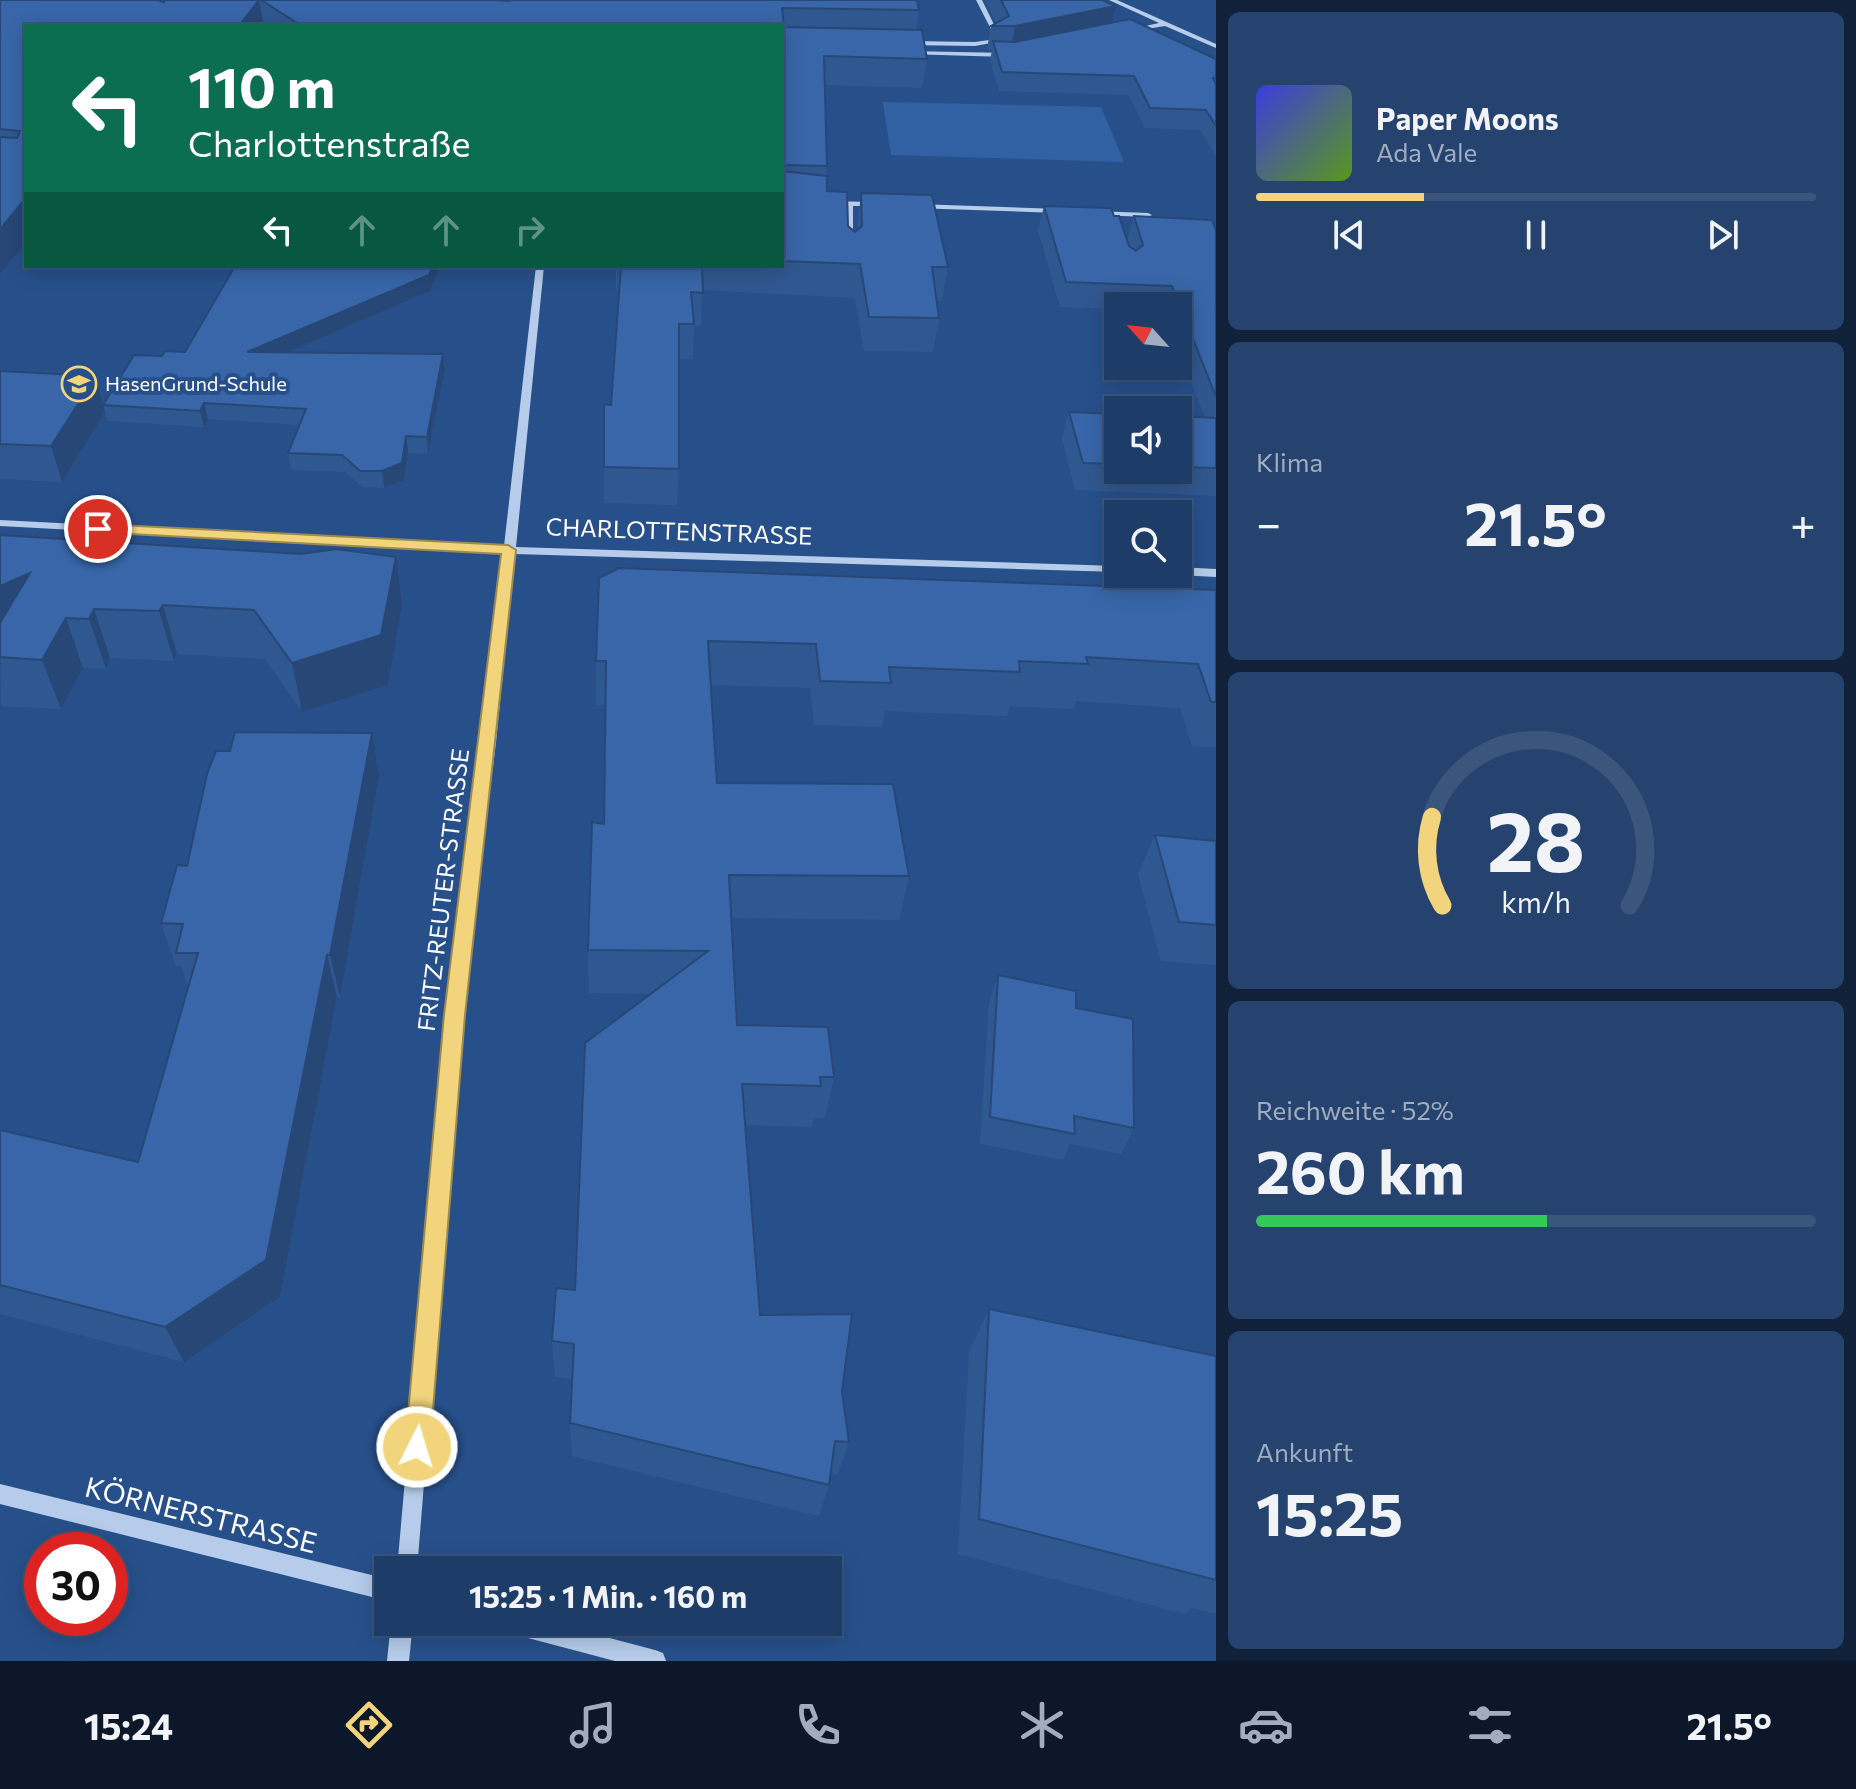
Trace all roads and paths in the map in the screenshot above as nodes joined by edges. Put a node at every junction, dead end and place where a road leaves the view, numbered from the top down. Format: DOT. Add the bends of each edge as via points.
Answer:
graph roads {
  1 [pos="979,0"];
  2 [pos="1112,0"];
  3 [pos="1165,24"];
  4 [pos="1118,33"];
  5 [pos="901,42"];
  6 [pos="1216,46"];
  7 [pos="904,53"];
  8 [pos="1011,55"];
  9 [pos="822,202"];
  10 [pos="849,203"];
  11 [pos="880,204"];
  12 [pos="911,206"];
  13 [pos="1065,211"];
  14 [pos="1081,212"];
  15 [pos="1112,213"];
  16 [pos="1148,215"];
  17 [pos="1116,227"];
  18 [pos="851,259"];
  19 [pos="540,268"];
  20 [pos="0,523"];
  21 [pos="508,550"];
  22 [pos="1104,569"];
  23 [pos="1192,572"];
  24 [pos="1216,573"];
  25 [pos="0,1494"];
  26 [pos="408,1556"];
  27 [pos="374,1587"];
  28 [pos="401,1636"];
  29 [pos="561,1636"];
  30 [pos="398,1661"];
  31 [pos="655,1661"];
  1 -- 5 [label="street" via="1000,40"];
  2 -- 3 [label="street"];
  3 -- 4 [label="street"];
  3 -- 6 [label="street"];
  7 -- 8 [label="street"];
  9 -- 10 [label="street"];
  10 -- 11 [label="street"];
  10 -- 18 [label="street"];
  12 -- 13 [label="street"];
  14 -- 15 [label="street"];
  15 -- 16 [label="street"];
  15 -- 17 [label="street"];
  19 -- 21 [label="street, FRITZ-REUTER-STRASSE"];
  20 -- 21 [label="street, CHARLOTTENSTRASSE"];
  21 -- 22 [label="street, CHARLOTTENSTRASSE"];
  21 -- 26 [label="street, FRITZ-REUTER-STRASSE" via="454,1015"];
  23 -- 24 [label="street"];
  25 -- 27 [label="street, KÖRNERSTRASSE"];
  28 -- 30 [label="street"];
  29 -- 31 [label="street"];
}
